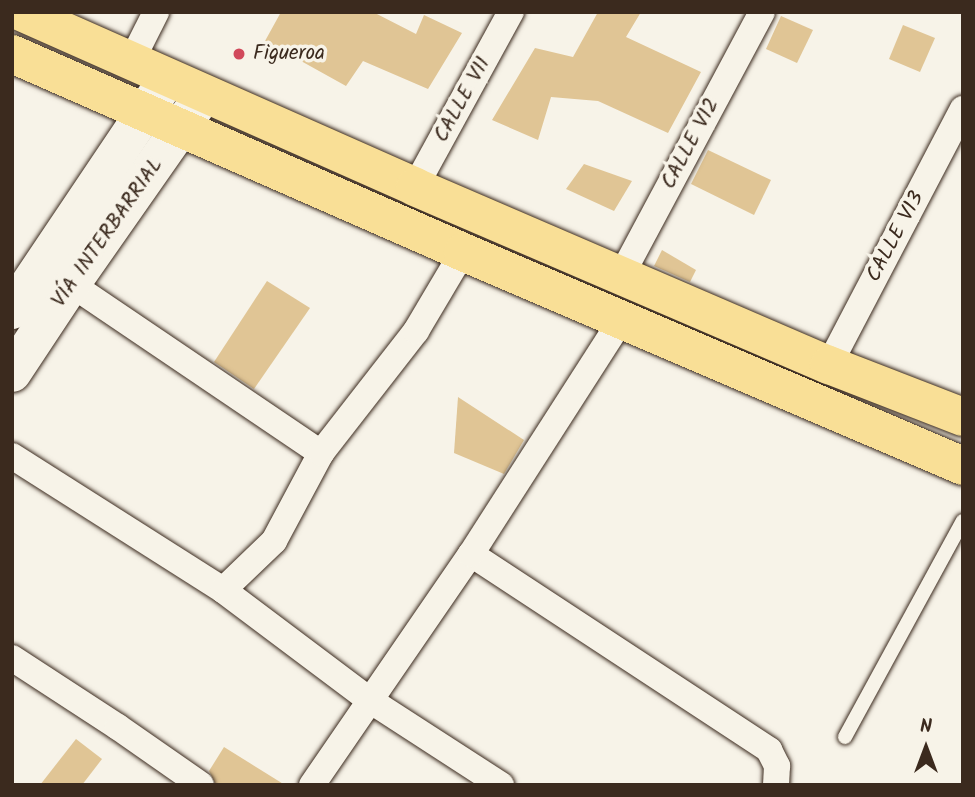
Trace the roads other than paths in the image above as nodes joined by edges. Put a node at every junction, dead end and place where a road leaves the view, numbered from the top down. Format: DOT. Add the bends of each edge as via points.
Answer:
graph roads {
  1 [pos="21,12"];
  2 [pos="156,12"];
  3 [pos="511,12"];
  4 [pos="762,12"];
  5 [pos="12,54"];
  6 [pos="132,60"];
  7 [pos="167,79"];
  8 [pos="204,94"];
  9 [pos="963,109"];
  10 [pos="144,112"];
  11 [pos="182,128"];
  12 [pos="415,187"];
  13 [pos="463,253"];
  14 [pos="621,276"];
  15 [pos="71,284"];
  16 [pos="12,310"];
  17 [pos="622,319"];
  18 [pos="829,365"];
  19 [pos="12,373"];
  20 [pos="963,417"];
  21 [pos="321,453"];
  22 [pos="12,456"];
  23 [pos="963,466"];
  24 [pos="963,522"];
  25 [pos="471,554"];
  26 [pos="223,590"];
  27 [pos="12,658"];
  28 [pos="371,701"];
  29 [pos="845,737"];
  30 [pos="201,785"];
  31 [pos="312,785"];
  32 [pos="501,785"];
  33 [pos="776,785"];
  1 -- 6 [label="main road"];
  2 -- 6 [label="street"];
  3 -- 12 [label="street, CALLE V11"];
  4 -- 14 [label="street, CALLE V12"];
  5 -- 10 [label="main road"];
  6 -- 7 [label="main road"];
  7 -- 8 [label="main road"];
  7 -- 10 [label="main road, VÍA INTERBARRIAL"];
  8 -- 11 [label="main road, VÍA INTERBARRIAL"];
  8 -- 12 [label="main road"];
  9 -- 18 [label="street, CALLE V13"];
  10 -- 11 [label="main road"];
  10 -- 16 [label="main road, VÍA INTERBARRIAL"];
  11 -- 13 [label="main road"];
  11 -- 15 [label="main road, VÍA INTERBARRIAL"];
  12 -- 14 [label="main road"];
  13 -- 17 [label="main road"];
  13 -- 21 [label="street" via="415,331"];
  14 -- 18 [label="main road"];
  15 -- 19 [label="main road, VÍA INTERBARRIAL"];
  15 -- 21 [label="street"];
  17 -- 23 [label="main road"];
  17 -- 25 [label="street"];
  18 -- 20 [label="main road"];
  21 -- 26 [label="street" via="274,541"];
  22 -- 26 [label="street"];
  24 -- 29 [label="lane"];
  25 -- 28 [label="street"];
  25 -- 33 [label="street" via="769,750 777,766"];
  26 -- 28 [label="street"];
  27 -- 30 [label="street"];
  28 -- 31 [label="street"];
  28 -- 32 [label="street"];
}
